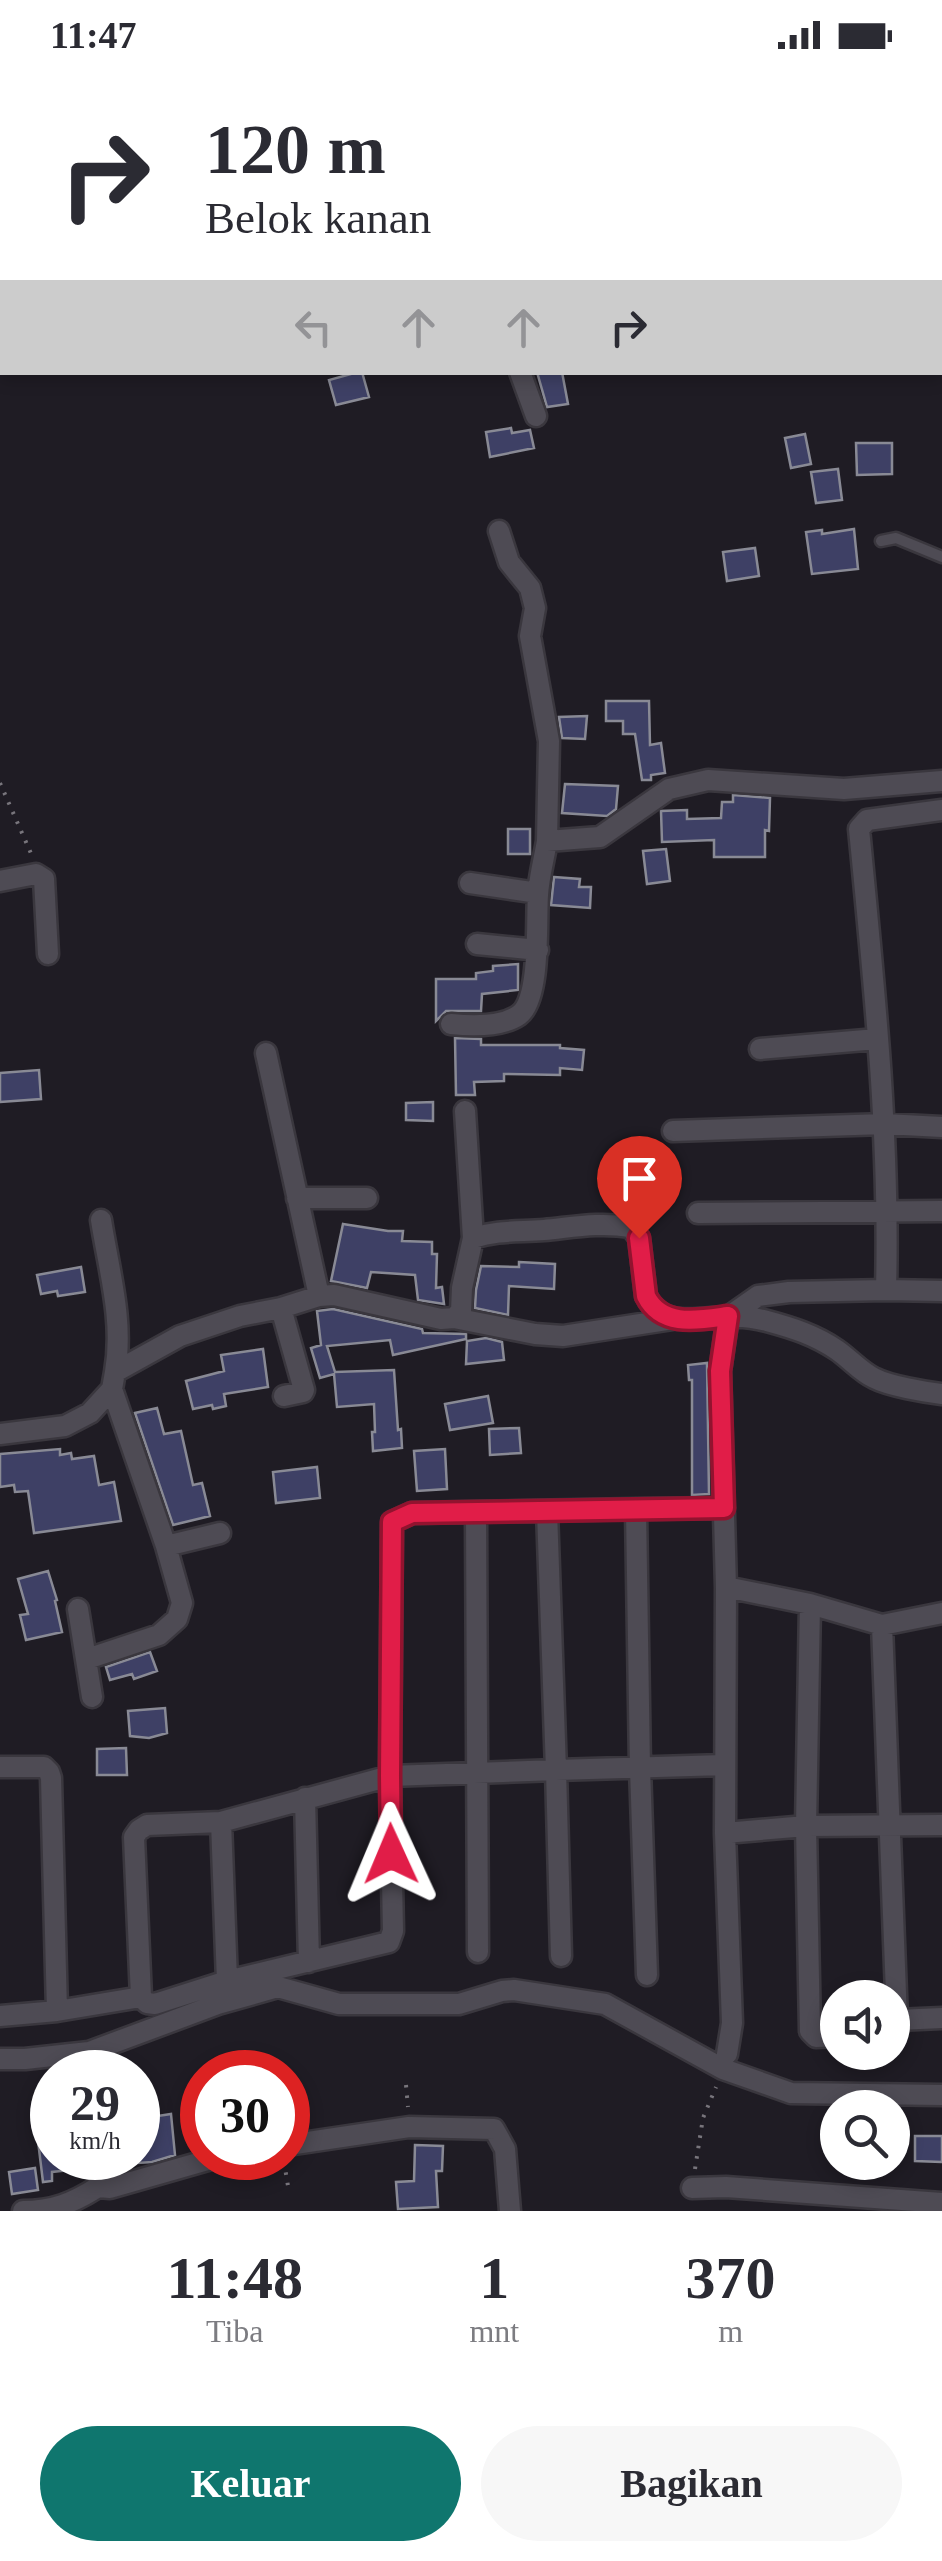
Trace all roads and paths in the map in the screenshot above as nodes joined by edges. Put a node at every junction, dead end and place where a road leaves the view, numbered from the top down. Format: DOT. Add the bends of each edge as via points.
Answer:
graph roads {
  1 [pos="521,375"];
  2 [pos="536,416"];
  3 [pos="500,531"];
  4 [pos="880,541"];
  5 [pos="942,556"];
  6 [pos="942,781"];
  7 [pos="0,782"];
  8 [pos="942,810"];
  9 [pos="547,842"];
  10 [pos="40,876"];
  11 [pos="0,881"];
  12 [pos="470,883"];
  13 [pos="538,893"];
  14 [pos="477,944"];
  15 [pos="538,950"];
  16 [pos="48,954"];
  17 [pos="451,1024"];
  18 [pos="876,1039"];
  19 [pos="760,1050"];
  20 [pos="266,1053"];
  21 [pos="465,1111"];
  22 [pos="885,1124"];
  23 [pos="942,1127"];
  24 [pos="673,1130"];
  25 [pos="297,1198"];
  26 [pos="367,1198"];
  27 [pos="888,1211"];
  28 [pos="942,1211"];
  29 [pos="698,1213"];
  30 [pos="101,1220"];
  31 [pos="473,1238"];
  32 [pos="886,1290"];
  33 [pos="942,1291"];
  34 [pos="318,1296"];
  35 [pos="281,1308"];
  36 [pos="728,1316"];
  37 [pos="454,1318"];
  38 [pos="673,1319"];
  39 [pos="114,1381"];
  40 [pos="942,1394"];
  41 [pos="284,1396"];
  42 [pos="0,1434"];
  43 [pos="724,1508"];
  44 [pos="636,1509"];
  45 [pos="547,1511"];
  46 [pos="476,1512"];
  47 [pos="220,1534"];
  48 [pos="166,1546"];
  49 [pos="726,1587"];
  50 [pos="810,1604"];
  51 [pos="78,1609"];
  52 [pos="942,1614"];
  53 [pos="882,1625"];
  54 [pos="86,1659"];
  55 [pos="92,1697"];
  56 [pos="724,1765"];
  57 [pos="0,1768"];
  58 [pos="640,1768"];
  59 [pos="556,1770"];
  60 [pos="476,1771"];
  61 [pos="390,1776"];
  62 [pos="305,1798"];
  63 [pos="221,1822"];
  64 [pos="942,1825"];
  65 [pos="806,1826"];
  66 [pos="890,1826"];
  67 [pos="724,1833"];
  68 [pos="478,1952"];
  69 [pos="561,1956"];
  70 [pos="310,1962"];
  71 [pos="646,1976"];
  72 [pos="893,1980"];
  73 [pos="228,1981"];
  74 [pos="141,1997"];
  75 [pos="57,2011"];
  76 [pos="0,2016"];
  77 [pos="942,2018"];
  78 [pos="910,2023"];
  79 [pos="820,2037"];
  80 [pos="118,2050"];
  81 [pos="0,2059"];
  82 [pos="30,2059"];
  83 [pos="725,2062"];
  84 [pos="406,2084"];
  85 [pos="942,2095"];
  86 [pos="408,2127"];
  87 [pos="310,2142"];
  88 [pos="180,2168"];
  89 [pos="99,2180"];
  90 [pos="287,2180"];
  91 [pos="288,2186"];
  92 [pos="98,2188"];
  93 [pos="692,2188"];
  94 [pos="942,2203"];
  95 [pos="23,2211"];
  96 [pos="510,2211"];
  1 -- 2 [label="street"];
  3 -- 9 [label="street" via="534,608 530,636 549,741"];
  4 -- 5 [label="lane" via="896,538"];
  6 -- 9 [label="street" via="844,789 708,780 670,789 600,837"];
  7 -- 10 [label="path"];
  8 -- 18 [label="street" via="867,820 860,829"];
  9 -- 13 [label="street"];
  10 -- 11 [label="street"];
  10 -- 16 [label="street"];
  12 -- 13 [label="street"];
  13 -- 15 [label="street"];
  14 -- 15 [label="street"];
  15 -- 17 [label="street" via="528,1004 518,1016 478,1027"];
  18 -- 19 [label="street"];
  18 -- 22 [label="street"];
  20 -- 25 [label="street"];
  21 -- 31 [label="street"];
  22 -- 23 [label="street"];
  22 -- 24 [label="street"];
  22 -- 27 [label="street"];
  25 -- 26 [label="street"];
  25 -- 34 [label="street"];
  27 -- 28 [label="street"];
  27 -- 29 [label="street"];
  27 -- 32 [label="street"];
  30 -- 39 [label="street" via="119,1324"];
  31 -- 37 [label="street" via="461,1311"];
  31 -- 38 [label="street" via="606,1223 631,1227 639,1238 646,1296"];
  32 -- 33 [label="street"];
  32 -- 36 [label="street" via="758,1296"];
  34 -- 35 [label="street"];
  34 -- 37 [label="street"];
  35 -- 39 [label="street" via="180,1336"];
  35 -- 41 [label="street" via="304,1390"];
  36 -- 38 [label="street"];
  36 -- 40 [label="street" via="806,1332 875,1379"];
  36 -- 43 [label="street" via="720,1371"];
  37 -- 38 [label="street" via="563,1336"];
  39 -- 42 [label="street" via="90,1413 65,1426"];
  39 -- 48 [label="street"];
  43 -- 44 [label="street"];
  43 -- 49 [label="street"];
  44 -- 45 [label="street"];
  44 -- 58 [label="street"];
  45 -- 46 [label="street"];
  45 -- 59 [label="street"];
  46 -- 60 [label="street"];
  46 -- 61 [label="street" via="412,1513 392,1522"];
  47 -- 48 [label="street"];
  48 -- 54 [label="street" via="182,1603 178,1619 160,1635"];
  49 -- 50 [label="street"];
  49 -- 56 [label="street"];
  50 -- 53 [label="street"];
  50 -- 65 [label="street"];
  51 -- 54 [label="street"];
  52 -- 53 [label="street"];
  53 -- 66 [label="street"];
  54 -- 55 [label="street"];
  56 -- 58 [label="street"];
  56 -- 67 [label="street"];
  57 -- 75 [label="street" via="49,1772"];
  58 -- 59 [label="street"];
  58 -- 71 [label="street"];
  59 -- 60 [label="street"];
  59 -- 69 [label="street"];
  60 -- 61 [label="street"];
  60 -- 68 [label="street"];
  61 -- 62 [label="street"];
  61 -- 70 [label="street" via="389,1942"];
  62 -- 63 [label="street"];
  62 -- 70 [label="street"];
  63 -- 73 [label="street"];
  63 -- 74 [label="street" via="147,1825 134,1838"];
  64 -- 66 [label="street"];
  65 -- 66 [label="street"];
  65 -- 67 [label="street"];
  65 -- 79 [label="street" via="810,2031"];
  66 -- 72 [label="street"];
  67 -- 83 [label="street" via="732,2022"];
  70 -- 73 [label="street"];
  73 -- 74 [label="street" via="155,2004"];
  74 -- 75 [label="street"];
  75 -- 76 [label="street"];
  77 -- 78 [label="street"];
  80 -- 83 [label="street" via="218,2004 278,1987 339,2004 460,2004 514,1990 604,2004"];
  81 -- 82 [label="street"];
  83 -- 85 [label="street" via="791,2093"];
  83 -- 93 [label="path" via="703,2118"];
  84 -- 86 [label="path"];
  86 -- 87 [label="street"];
  86 -- 96 [label="street" via="494,2129 506,2149"];
  88 -- 92 [label="street"];
  89 -- 92 [label="street"];
  90 -- 91 [label="path"];
  92 -- 95 [label="street" via="72,2204"];
  93 -- 94 [label="street"];
}
